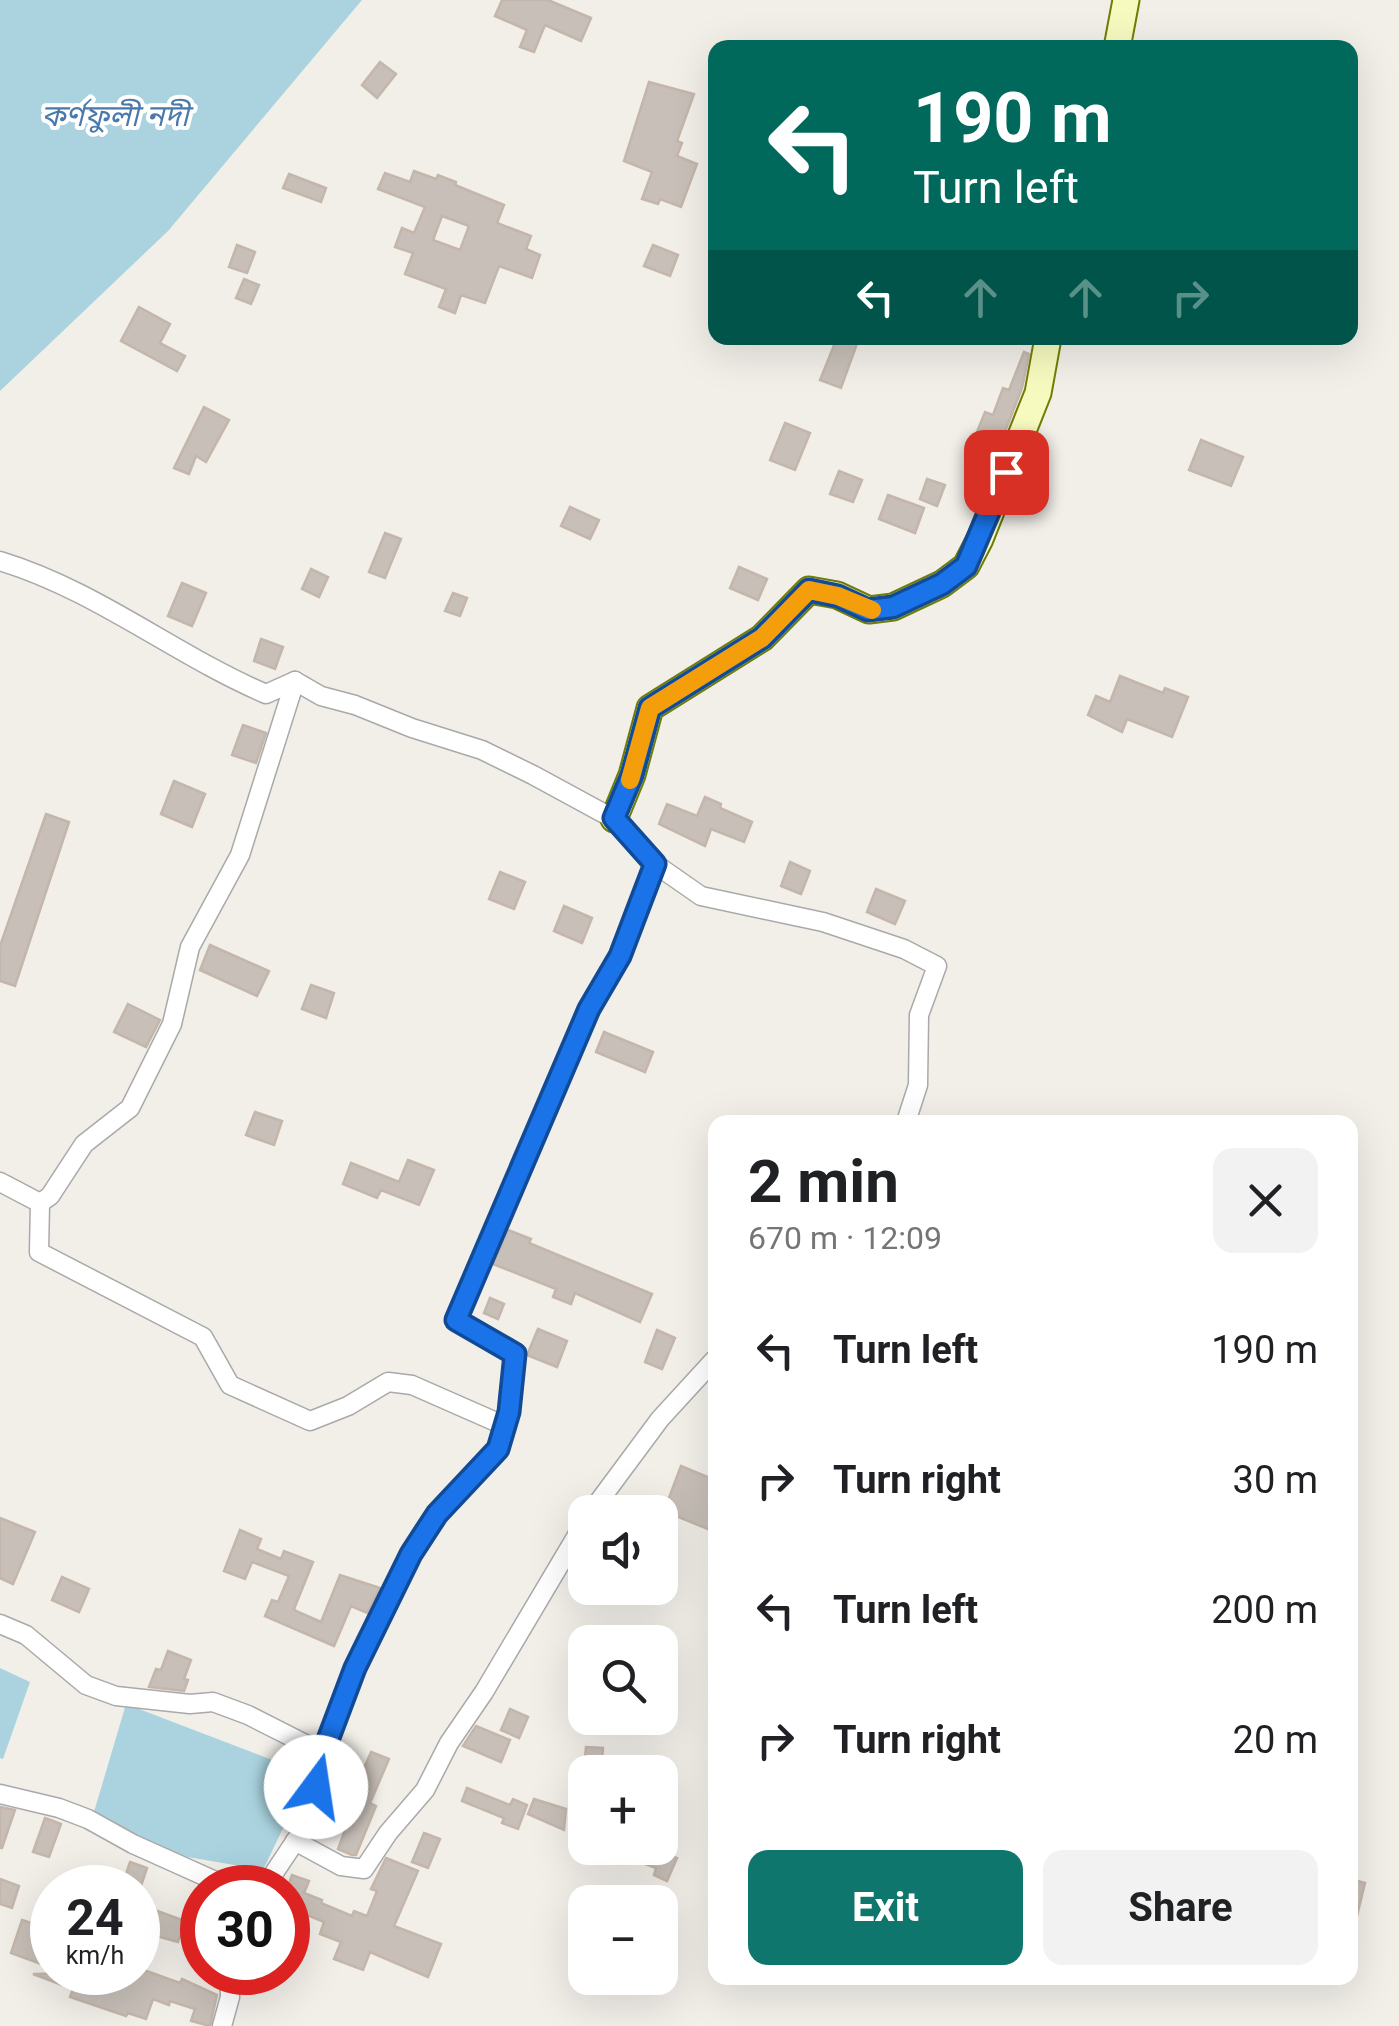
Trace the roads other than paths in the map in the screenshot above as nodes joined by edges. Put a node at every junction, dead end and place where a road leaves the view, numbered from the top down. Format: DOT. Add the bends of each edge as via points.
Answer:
graph roads {
  1 [pos="1126,0"];
  2 [pos="1118,40"];
  3 [pos="1047,345"];
  4 [pos="0,561"];
  5 [pos="295,681"];
  6 [pos="614,818"];
  7 [pos="655,864"];
  8 [pos="908,1115"];
  9 [pos="0,1182"];
  10 [pos="40,1202"];
  11 [pos="708,1367"];
  12 [pos="503,1425"];
  13 [pos="603,1495"];
  14 [pos="568,1551"];
  15 [pos="0,1624"];
  16 [pos="323,1753"];
  17 [pos="0,1794"];
  18 [pos="295,1841"];
  19 [pos="181,1865"];
  20 [pos="279,1865"];
  21 [pos="230,1995"];
  22 [pos="222,2026"];
  1 -- 2 [label="street"];
  3 -- 6 [label="street" via="1038,393 966,566 893,607 868,610 809,590 762,638 650,708"];
  4 -- 5 [label="street" via="82,595 266,694"];
  5 -- 6 [label="street" via="321,696 482,750"];
  5 -- 10 [label="street" via="240,855 190,947 172,1024 130,1108 84,1144"];
  6 -- 7 [label="street"];
  7 -- 8 [label="street" via="712,900 823,922 937,966 919,1015 918,1085"];
  7 -- 12 [label="street" via="456,1320 515,1354"];
  9 -- 10 [label="street"];
  10 -- 12 [label="street" via="39,1252 203,1337 230,1385 310,1421 388,1382 412,1385"];
  11 -- 13 [label="street"];
  12 -- 16 [label="street" via="498,1449 437,1514 411,1554"];
  14 -- 18 [label="street" via="426,1790 364,1869 341,1866"];
  15 -- 16 [label="street" via="26,1635 86,1685 116,1696 214,1702"];
  16 -- 18 [label="street" via="308,1822"];
  17 -- 19 [label="street" via="60,1808"];
  18 -- 20 [label="street"];
  21 -- 22 [label="street"];
}
